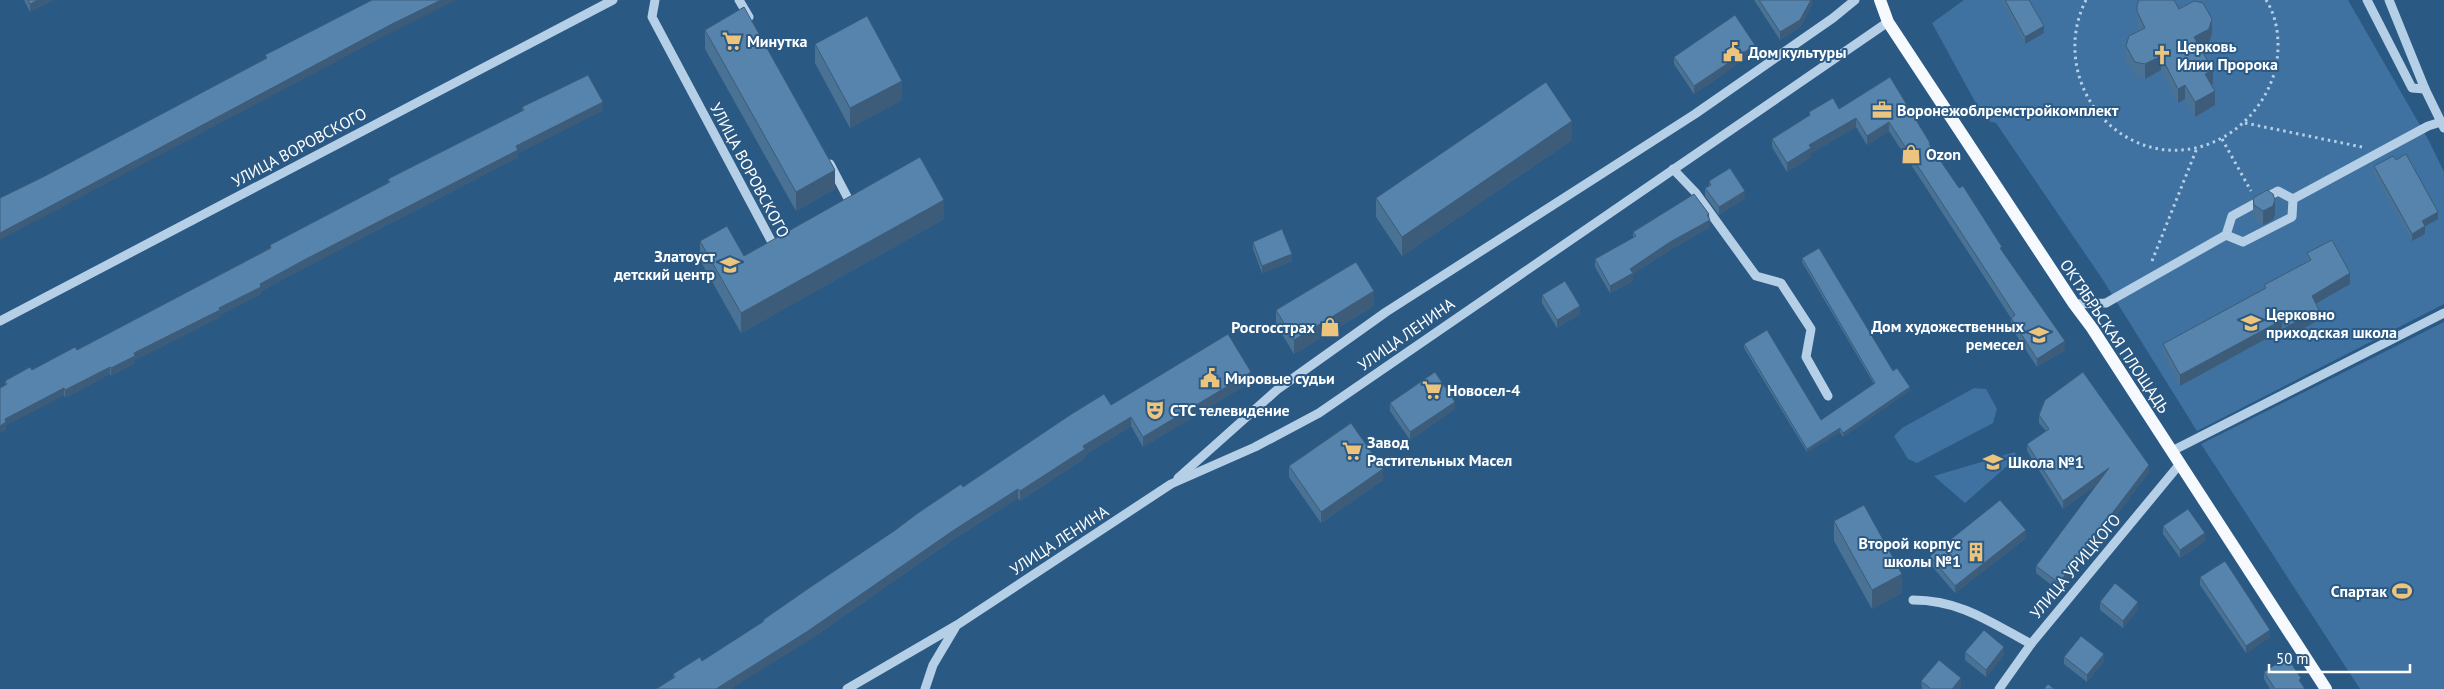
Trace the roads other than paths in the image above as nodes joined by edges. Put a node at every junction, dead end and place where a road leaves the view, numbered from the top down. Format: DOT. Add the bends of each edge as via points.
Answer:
graph roads {
  1 [pos="613,0"];
  2 [pos="655,0"];
  3 [pos="740,0"];
  4 [pos="1854,0"];
  5 [pos="2367,0"];
  6 [pos="2389,0"];
  7 [pos="1883,2"];
  8 [pos="1888,22"];
  9 [pos="752,23"];
  10 [pos="2425,89"];
  11 [pos="2443,125"];
  12 [pos="825,156"];
  13 [pos="1673,169"];
  14 [pos="2293,199"];
  15 [pos="853,208"];
  16 [pos="2226,235"];
  17 [pos="787,244"];
  18 [pos="2074,304"];
  19 [pos="2444,313"];
  20 [pos="0,320"];
  21 [pos="1828,396"];
  22 [pos="2172,451"];
  23 [pos="2179,465"];
  24 [pos="1170,484"];
  25 [pos="1913,600"];
  26 [pos="957,626"];
  27 [pos="2030,644"];
  28 [pos="847,689"];
  29 [pos="925,689"];
  30 [pos="1999,689"];
  31 [pos="2326,689"];
  1 -- 20 [label="street, УЛИЦА ВОРОВСКОГО"];
  2 -- 17 [label="street, УЛИЦА ВОРОВСКОГО" via="652,17 771,252"];
  3 -- 9 [label="street"];
  4 -- 24 [label="street" via="1695,114 1386,312 1278,389"];
  5 -- 10 [label="street" via="2412,88"];
  6 -- 10 [label="street"];
  7 -- 8 [label="main road, ОКТЯБРЬСКАЯ ПЛОЩАДЬ"];
  8 -- 13 [label="street, УЛИЦА ЛЕНИНА"];
  8 -- 18 [label="main road, ОКТЯБРЬСКАЯ ПЛОЩАДЬ"];
  10 -- 11 [label="street"];
  11 -- 14 [label="street" via="2428,126"];
  12 -- 15 [label="street"];
  13 -- 21 [label="street" via="1695,192 1756,276 1781,283 1811,328 1806,357"];
  13 -- 24 [label="street, УЛИЦА ЛЕНИНА" via="1319,413 1255,447"];
  14 -- 16 [label="street" via="2278,190 2232,216"];
  14 -- 16 [label="street" via="2292,217 2243,242"];
  16 -- 18 [label="street" via="2106,303"];
  18 -- 22 [label="main road, ОКТЯБРЬСКАЯ ПЛОЩАДЬ"];
  19 -- 22 [label="street"];
  22 -- 23 [label="main road, ОКТЯБРЬСКАЯ ПЛОЩАДЬ"];
  23 -- 27 [label="street, УЛИЦА УРИЦКОГО"];
  23 -- 31 [label="main road, ОКТЯБРЬСКАЯ ПЛОЩАДЬ"];
  24 -- 26 [label="street, УЛИЦА ЛЕНИНА"];
  25 -- 27 [label="street" via="1932,600 1962,607"];
  26 -- 28 [label="street, УЛИЦА ЛЕНИНА"];
  26 -- 29 [label="street" via="933,665"];
  27 -- 30 [label="street, УЛИЦА УРИЦКОГО"];
}
